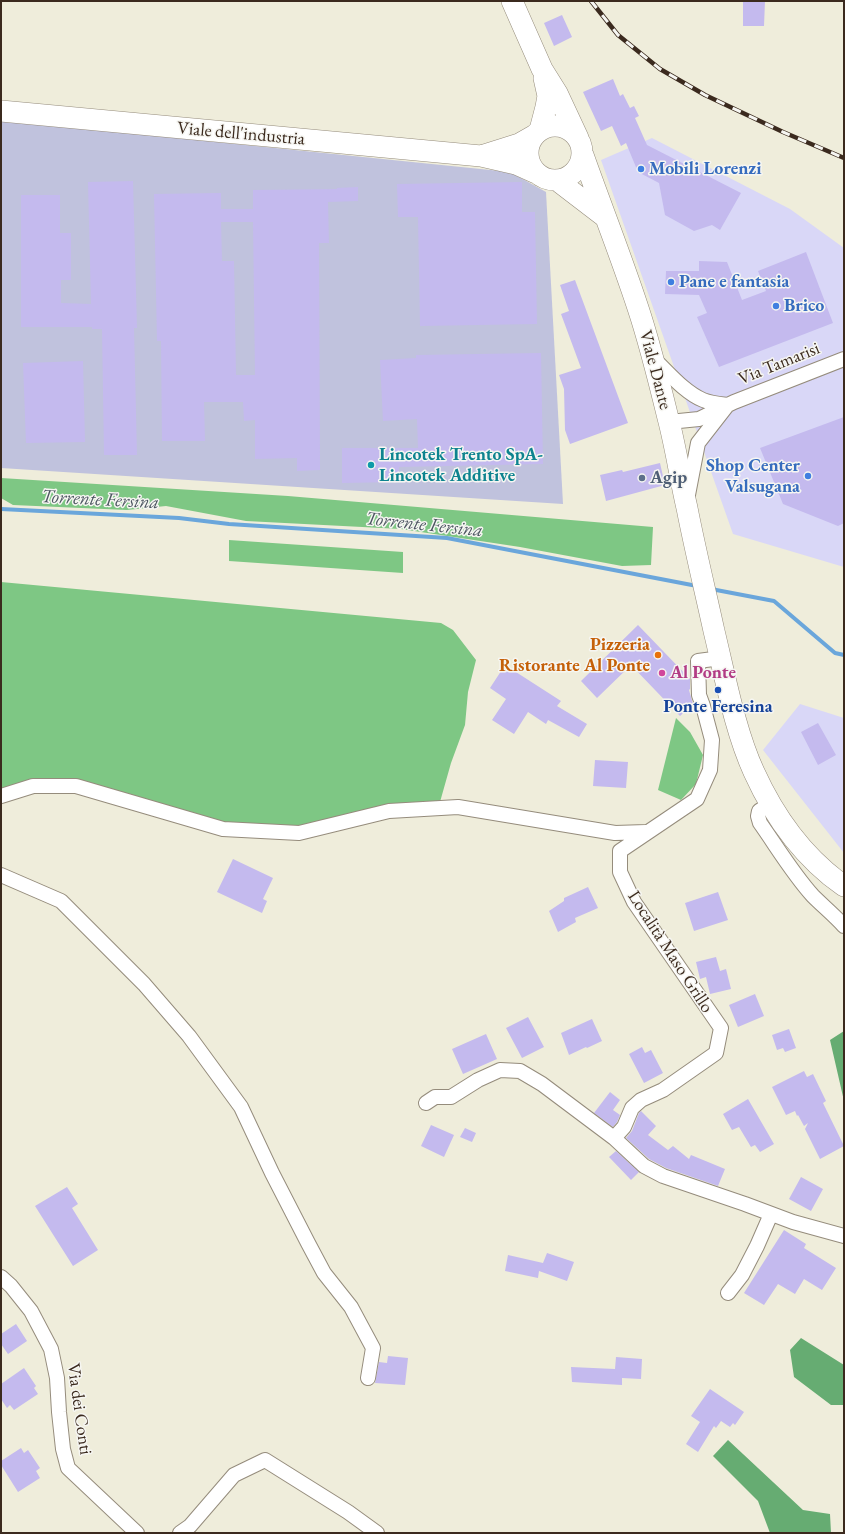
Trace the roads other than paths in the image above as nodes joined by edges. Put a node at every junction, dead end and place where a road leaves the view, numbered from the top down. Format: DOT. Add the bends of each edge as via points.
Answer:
graph roads {
  1 [pos="512,1"];
  2 [pos="542,69"];
  3 [pos="1,112"];
  4 [pos="537,133"];
  5 [pos="581,147"];
  6 [pos="481,156"];
  7 [pos="536,173"];
  8 [pos="558,181"];
  9 [pos="605,216"];
  10 [pos="653,358"];
  11 [pos="844,359"];
  12 [pos="728,405"];
  13 [pos="669,422"];
  14 [pos="686,505"];
  15 [pos="719,652"];
  16 [pos="1,796"];
  17 [pos="771,803"];
  18 [pos="646,832"];
  19 [pos="1,876"];
  20 [pos="844,886"];
  21 [pos="844,926"];
  22 [pos="426,1102"];
  23 [pos="614,1138"];
  24 [pos="771,1214"];
  25 [pos="844,1236"];
  26 [pos="1,1277"];
  27 [pos="728,1292"];
  28 [pos="368,1378"];
  29 [pos="137,1533"];
  30 [pos="180,1533"];
  31 [pos="377,1533"];
  1 -- 2 [label="main road, Viale Dante"];
  2 -- 4 [label="main road, Viale Dante" via="548,96"];
  2 -- 5 [label="main road, Viale Dante" via="557,93"];
  3 -- 6 [label="main road, Viale dell'industria"];
  4 -- 5 [label="main road" via="548,127 565,128 573,132"];
  4 -- 6 [label="main road, Viale dell'industria" via="519,144"];
  4 -- 7 [label="main road" via="529,143 527,151 531,167"];
  5 -- 8 [label="main road" via="578,169 572,175"];
  5 -- 9 [label="main road, Viale Dante"];
  6 -- 7 [label="main road, Viale dell'industria" via="516,164"];
  7 -- 8 [label="main road"];
  8 -- 9 [label="main road"];
  9 -- 10 [label="main road, Viale Dante" via="638,307"];
  10 -- 12 [label="street, Via Tamarisi" via="685,390 703,400"];
  10 -- 13 [label="main road, Viale Dante"];
  11 -- 12 [label="street, Via Tamarisi"];
  12 -- 13 [label="street, Via Tamarisi" via="699,419"];
  12 -- 14 [label="street, Via Tamarisi" via="698,443"];
  13 -- 14 [label="main road, Viale Dante"];
  14 -- 15 [label="main road, Viale Dante"];
  15 -- 17 [label="main road" via="737,722 754,772"];
  15 -- 18 [label="street, Località Maso Grillo" via="698,661 699,695 712,740 710,770 697,799"];
  16 -- 18 [label="street" via="33,786 76,786 222,829 238,830 299,833 389,811 458,807 615,833"];
  17 -- 20 [label="main road" via="796,841 823,870"];
  17 -- 21 [label="street" via="759,811 760,823 813,896"];
  18 -- 23 [label="street, Località Maso Grillo" via="620,851 620,872 634,902 721,1028 716,1053 663,1090 641,1100 632,1108 624,1128"];
  19 -- 28 [label="street" via="61,901 144,984 190,1036 240,1107 324,1273 351,1307 372,1348"];
  22 -- 23 [label="street" via="434,1097 451,1097 500,1070 520,1071 542,1084"];
  23 -- 24 [label="street" via="644,1166 663,1176"];
  24 -- 25 [label="street"];
  24 -- 27 [label="street" via="742,1275"];
  26 -- 29 [label="street, Via dei Conti" via="31,1311 51,1349 57,1378 63,1449 68,1468"];
  30 -- 31 [label="street" via="190,1526 234,1475 265,1460"];
}
